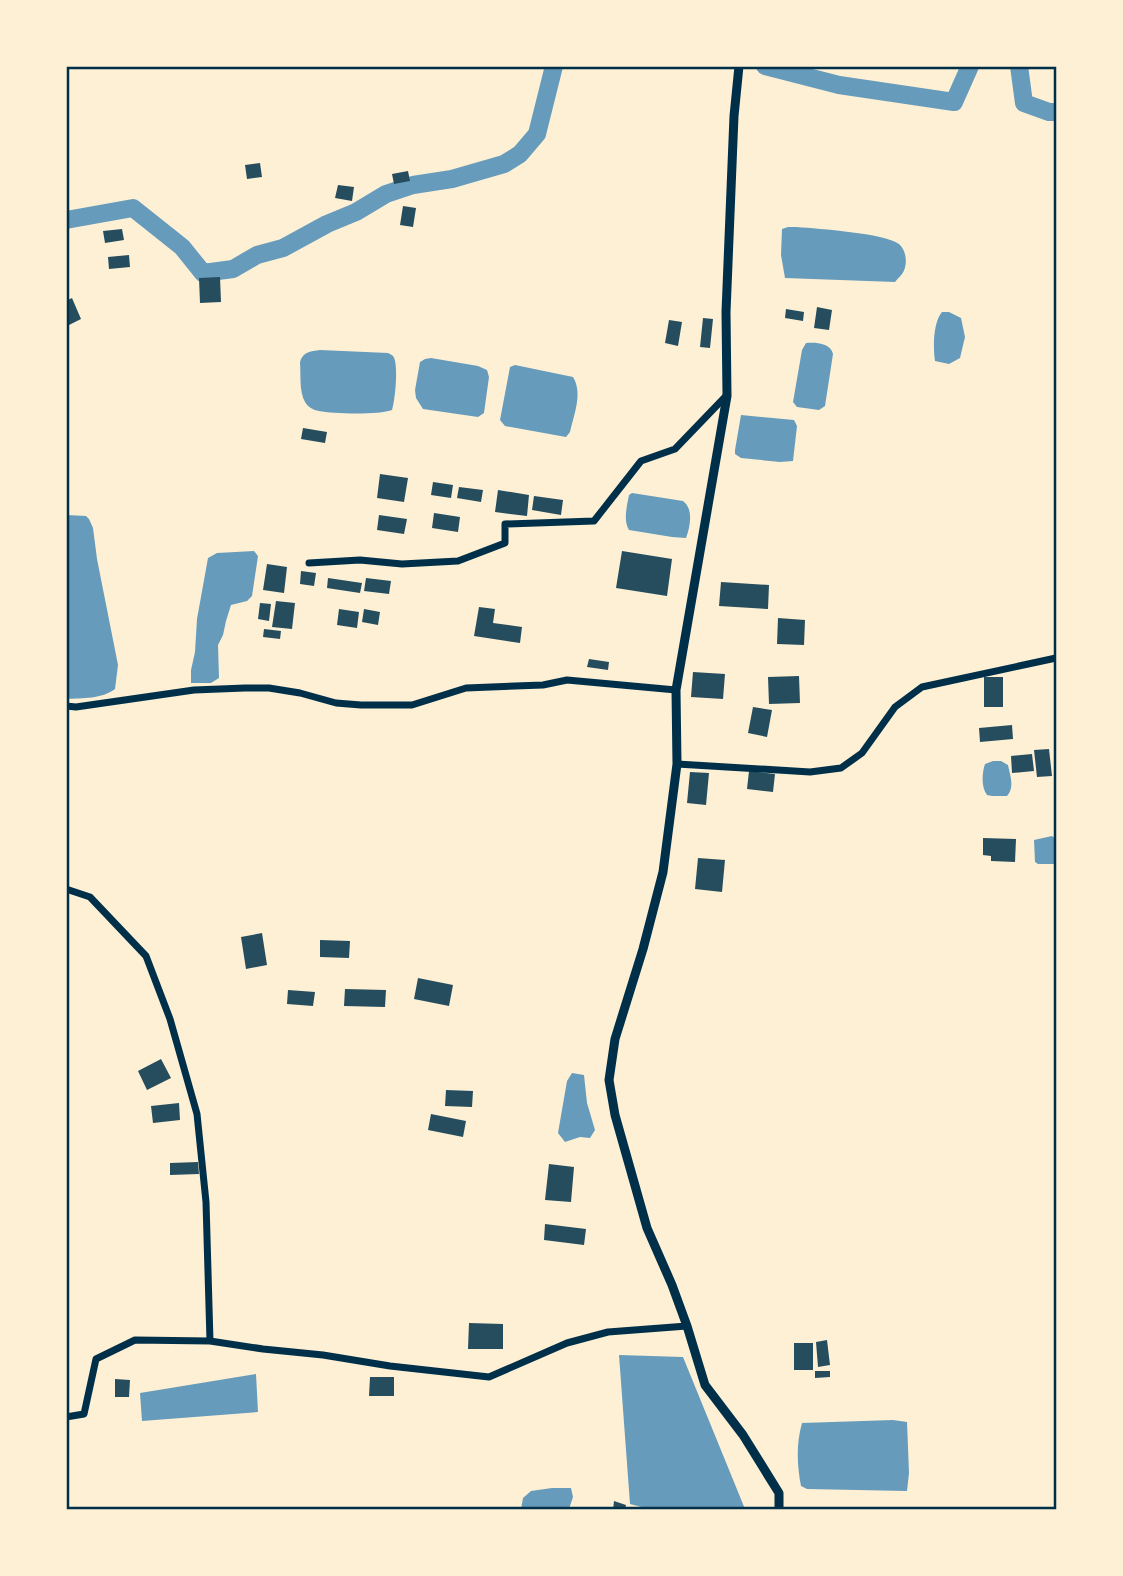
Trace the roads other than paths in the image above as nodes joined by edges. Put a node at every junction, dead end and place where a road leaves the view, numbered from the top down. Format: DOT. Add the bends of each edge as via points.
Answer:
graph roads {
  1 [pos="739,66"];
  2 [pos="727,396"];
  3 [pos="309,563"];
  4 [pos="1056,658"];
  5 [pos="676,690"];
  6 [pos="66,706"];
  7 [pos="677,764"];
  8 [pos="66,889"];
  9 [pos="687,1326"];
  10 [pos="210,1341"];
  11 [pos="66,1417"];
  12 [pos="779,1510"];
  1 -- 2 [label="street" via="726,312"];
  2 -- 3 [label="street" via="675,449 641,461 594,521 505,524 505,543 458,561"];
  2 -- 5 [label="street"];
  4 -- 7 [label="street" via="922,687 895,707 862,754 841,768 810,772"];
  5 -- 6 [label="street" via="567,680 466,688 412,705 361,705 245,688"];
  5 -- 7 [label="street"];
  7 -- 9 [label="street" via="663,872 615,1039 609,1080 647,1228"];
  8 -- 10 [label="street" via="90,897 146,956 170,1019 197,1114 206,1202"];
  9 -- 10 [label="street" via="608,1332 567,1343 489,1377"];
  9 -- 12 [label="street" via="705,1385 743,1434 779,1493"];
  10 -- 11 [label="street" via="135,1340 96,1359 84,1414"];
}
